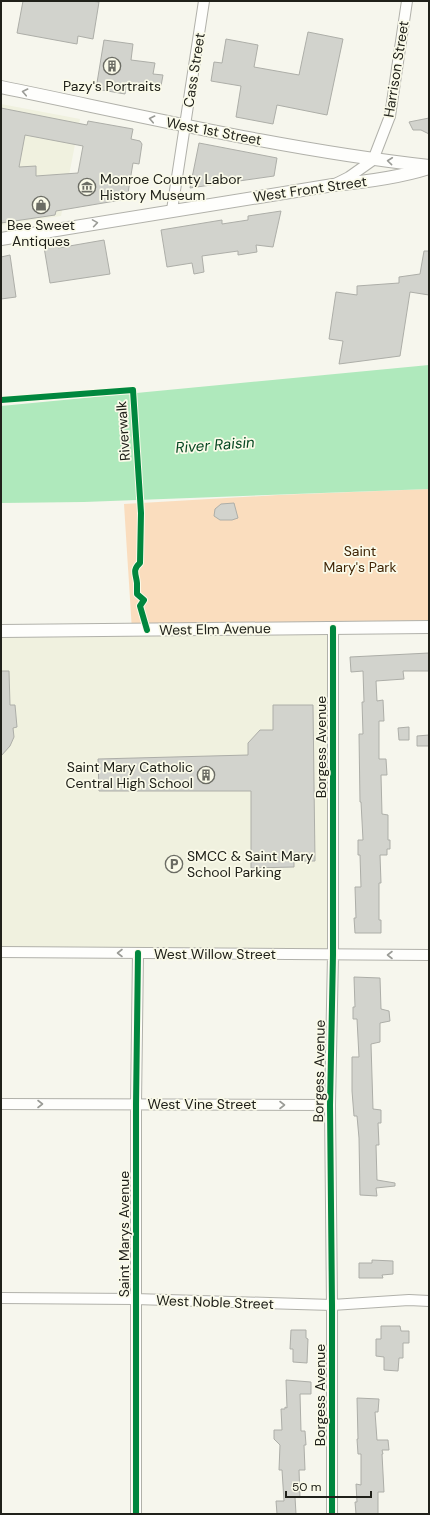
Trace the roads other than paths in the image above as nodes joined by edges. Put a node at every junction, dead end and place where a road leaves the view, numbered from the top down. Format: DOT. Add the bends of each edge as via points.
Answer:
graph roads {
  1 [pos="204,1"];
  2 [pos="407,1"];
  3 [pos="1,87"];
  4 [pos="185,126"];
  5 [pos="373,160"];
  6 [pos="429,167"];
  7 [pos="333,185"];
  8 [pos="172,210"];
  9 [pos="1,239"];
  10 [pos="429,627"];
  11 [pos="334,628"];
  12 [pos="1,630"];
  13 [pos="1,952"];
  14 [pos="138,953"];
  15 [pos="333,955"];
  16 [pos="429,956"];
  17 [pos="1,1104"];
  18 [pos="136,1104"];
  19 [pos="330,1105"];
  20 [pos="1,1298"];
  21 [pos="135,1300"];
  22 [pos="429,1301"];
  23 [pos="332,1305"];
  24 [pos="136,1514"];
  25 [pos="332,1514"];
  1 -- 4 [label="street, Cass Street"];
  2 -- 5 [label="street, Harrison Street" via="390,116"];
  4 -- 3 [label="street, West 1st Street, one-way"];
  4 -- 5 [label="street, West 1st Street"];
  4 -- 8 [label="street, Cass Street"];
  6 -- 5 [label="street, West 1st Street, one-way"];
  5 -- 7 [label="street"];
  6 -- 7 [label="street, West Front Street" via="388,178"];
  7 -- 8 [label="street, West Front Street"];
  9 -- 8 [label="street, West Front Street, one-way"];
  10 -- 11 [label="street, West Elm Avenue"];
  11 -- 12 [label="street, West Elm Avenue"];
  11 -- 15 [label="street, Borgess Avenue"];
  14 -- 13 [label="street, West Willow Street, one-way"];
  14 -- 15 [label="street, West Willow Street"];
  14 -- 18 [label="street, Saint Marys Avenue"];
  16 -- 15 [label="street, West Willow Street, one-way"];
  15 -- 19 [label="street, Borgess Avenue"];
  17 -- 18 [label="street, West Vine Street, one-way"];
  18 -- 19 [label="street, West Vine Street, one-way"];
  18 -- 21 [label="street, Saint Marys Avenue"];
  19 -- 23 [label="street, Borgess Avenue"];
  20 -- 21 [label="street, West Noble Street"];
  21 -- 23 [label="street, West Noble Street"];
  21 -- 24 [label="street, Saint Marys Avenue"];
  22 -- 23 [label="street, West Noble Street"];
  23 -- 25 [label="street, Borgess Avenue"];
}
